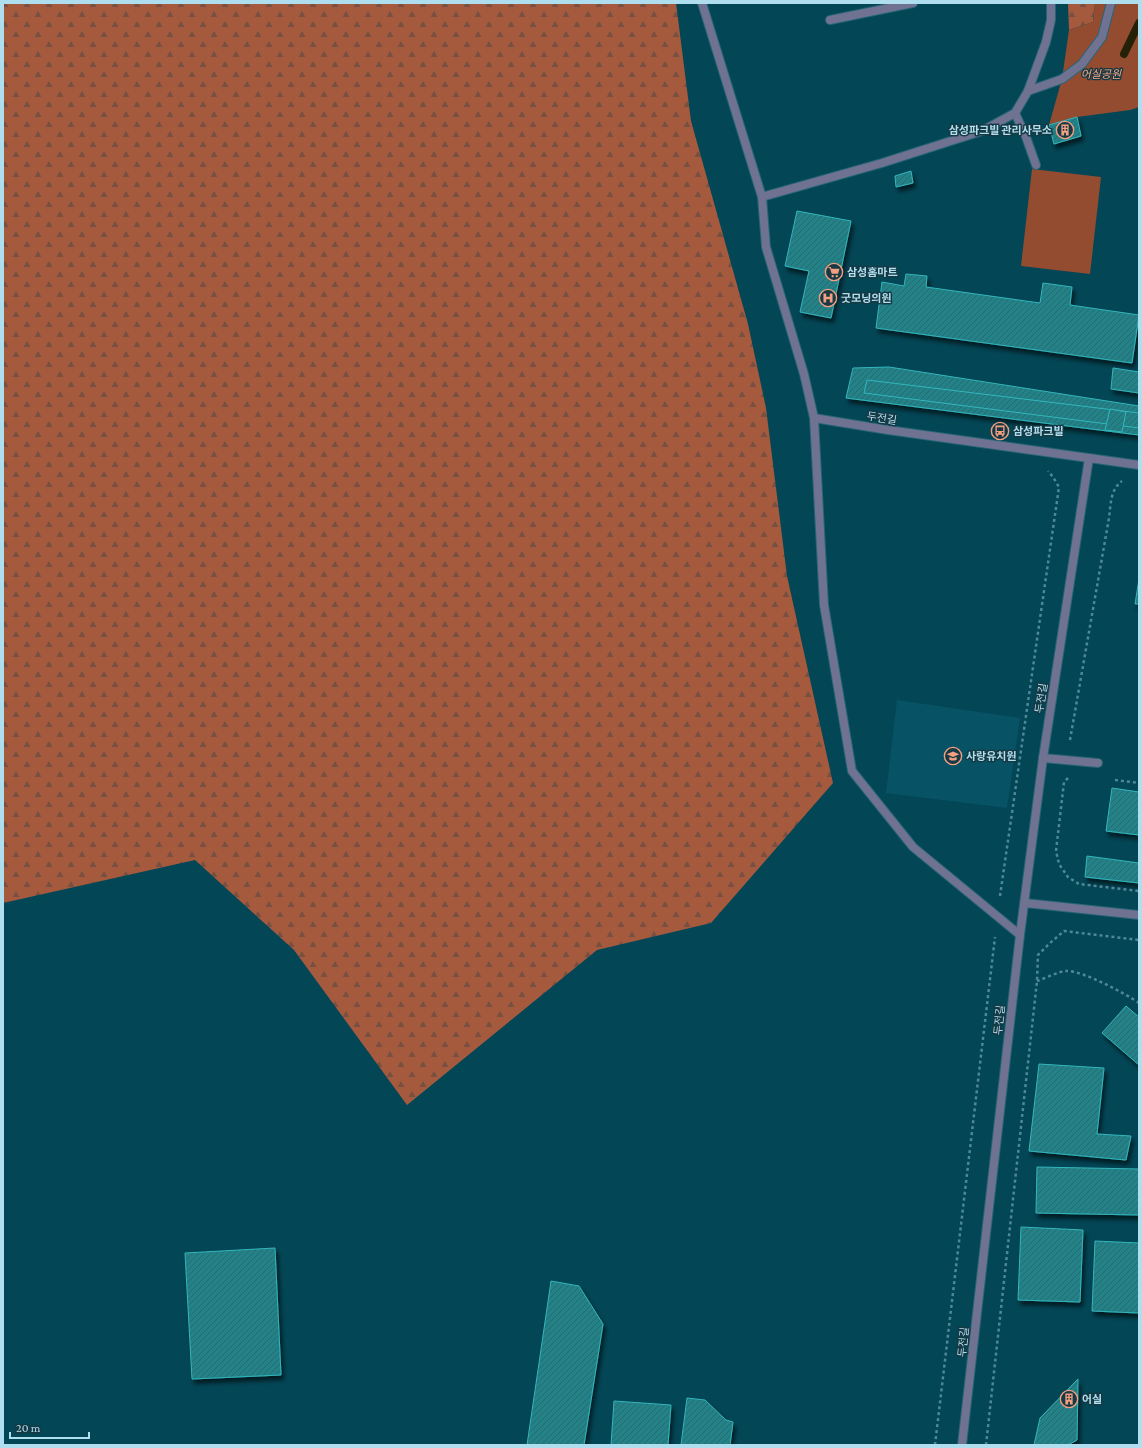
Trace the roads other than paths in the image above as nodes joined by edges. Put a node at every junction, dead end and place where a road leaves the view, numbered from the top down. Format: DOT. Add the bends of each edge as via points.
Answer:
graph roads {
  1 [pos="702,3"];
  2 [pos="913,3"];
  3 [pos="1051,3"];
  4 [pos="1111,3"];
  5 [pos="830,20"];
  6 [pos="1028,91"];
  7 [pos="1015,113"];
  8 [pos="1036,165"];
  9 [pos="762,197"];
  10 [pos="814,418"];
  11 [pos="1089,458"];
  12 [pos="1139,465"];
  13 [pos="1042,758"];
  14 [pos="1098,763"];
  15 [pos="1025,904"];
  16 [pos="1139,915"];
  17 [pos="1020,936"];
  18 [pos="962,1445"];
  1 -- 9 [label="street"];
  2 -- 5 [label="street"];
  3 -- 6 [label="street" via="1051,20 1046,42"];
  4 -- 6 [label="street" via="1102,37 1082,64 1062,79"];
  6 -- 7 [label="street"];
  7 -- 8 [label="street"];
  7 -- 9 [label="street" via="982,131"];
  9 -- 10 [label="street" via="766,247 804,374"];
  10 -- 11 [label="street, 두전길"];
  10 -- 17 [label="street" via="824,605 852,771 913,847"];
  11 -- 12 [label="street"];
  11 -- 13 [label="street, 두전길"];
  13 -- 14 [label="street"];
  13 -- 15 [label="street, 두전길"];
  15 -- 16 [label="street"];
  15 -- 17 [label="street, 두전길"];
  17 -- 18 [label="street, 두전길"];
}
